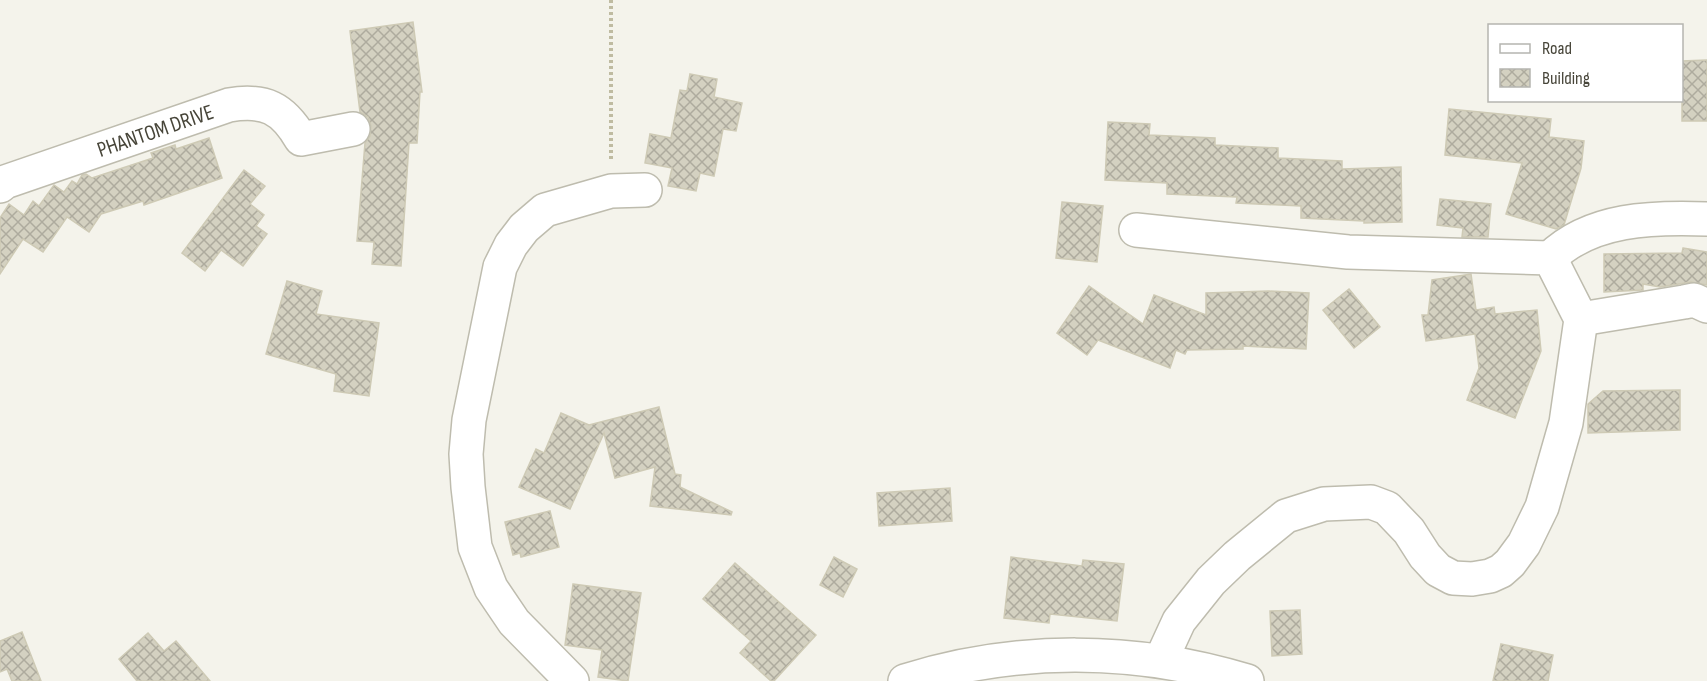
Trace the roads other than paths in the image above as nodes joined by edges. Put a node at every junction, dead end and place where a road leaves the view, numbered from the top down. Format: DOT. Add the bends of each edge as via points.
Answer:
graph roads {
  1 [pos="352,129"];
  2 [pos="0,186"];
  3 [pos="645,190"];
  4 [pos="1707,219"];
  5 [pos="1136,230"];
  6 [pos="1550,258"];
  7 [pos="1707,306"];
  8 [pos="1581,319"];
  9 [pos="1161,660"];
  10 [pos="572,681"];
  11 [pos="905,681"];
  12 [pos="1247,681"];
  1 -- 2 [label="street, PHANTOM DRIVE" via="301,139 282,113 248,102 229,105"];
  3 -- 10 [label="street" via="611,191 544,210 524,228 500,267 471,409 466,454 475,547 491,588 514,622"];
  4 -- 6 [label="street" via="1635,220 1583,234 1564,244"];
  5 -- 6 [label="street" via="1348,252"];
  6 -- 8 [label="street"];
  7 -- 8 [label="street" via="1694,300"];
  8 -- 9 [label="street" via="1566,423 1542,507 1524,544 1501,571 1472,579 1454,578 1438,570 1387,508 1371,502 1324,504 1286,516 1237,556 1179,621"];
  9 -- 11 [label="street" via="1099,655 1034,656 957,666"];
  9 -- 12 [label="street"];
}
